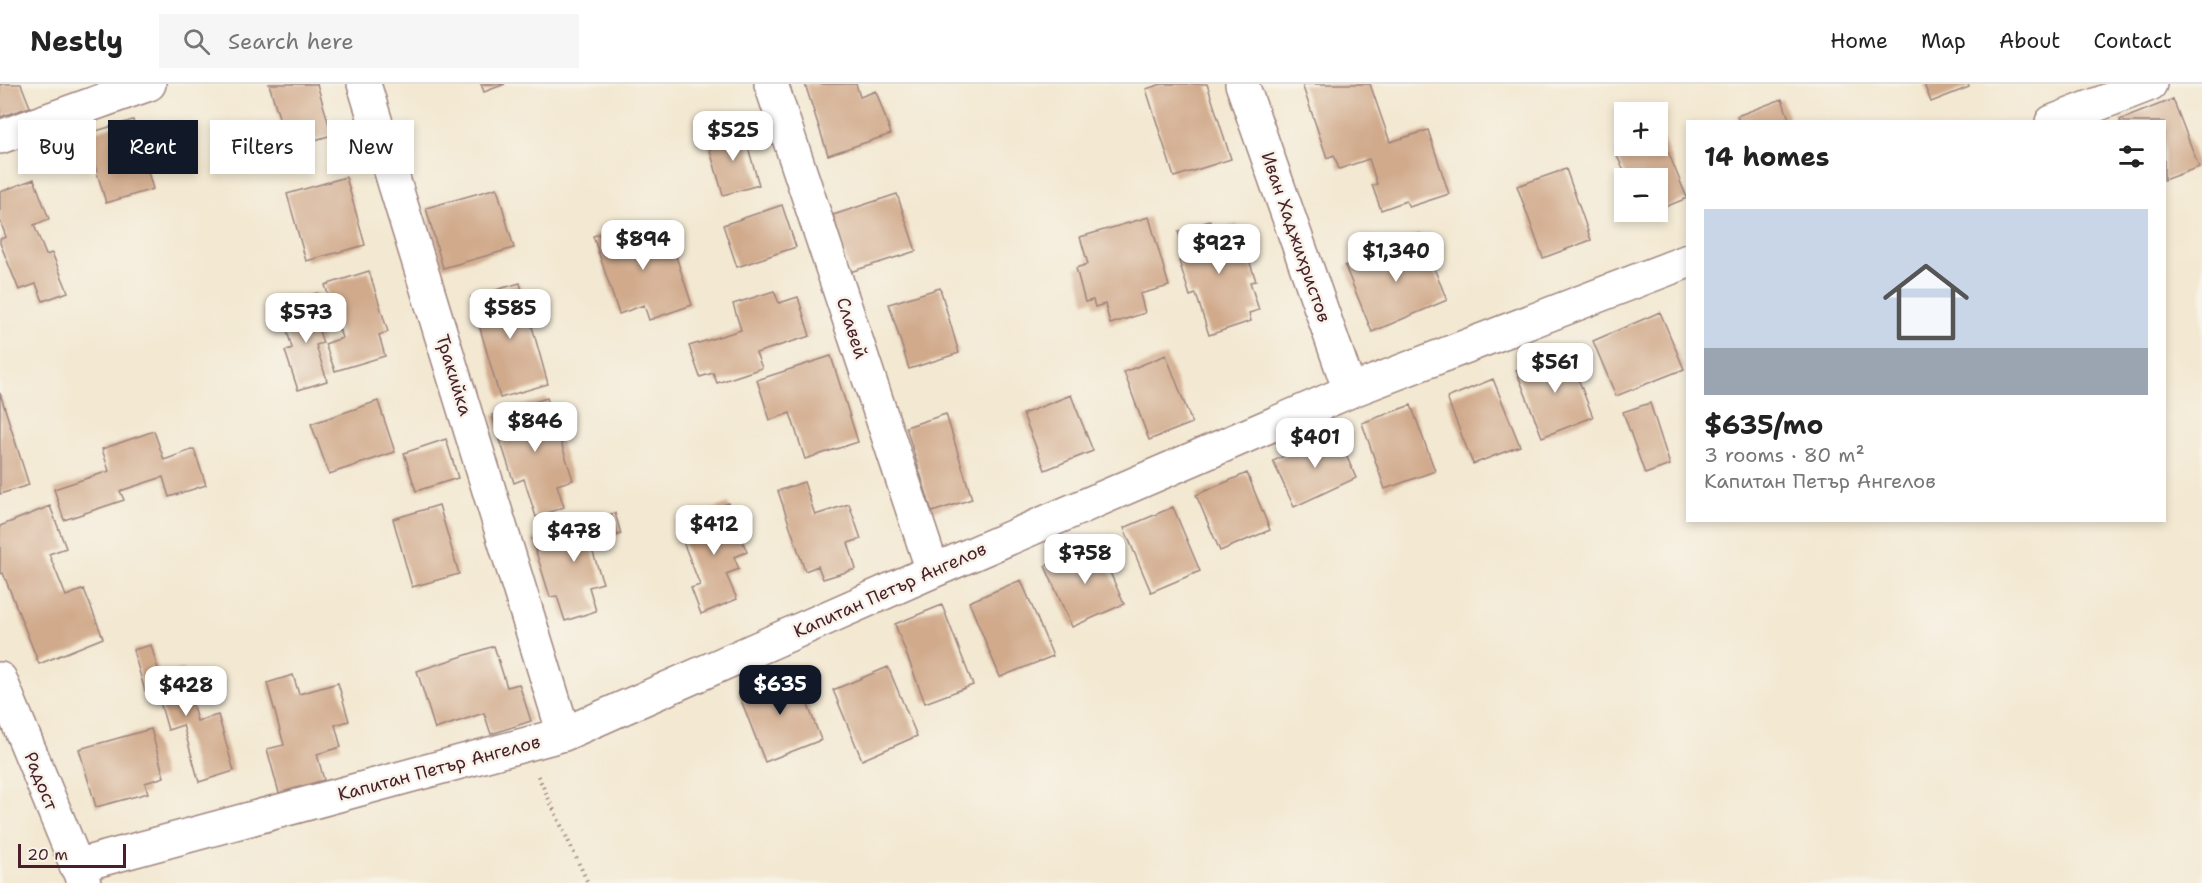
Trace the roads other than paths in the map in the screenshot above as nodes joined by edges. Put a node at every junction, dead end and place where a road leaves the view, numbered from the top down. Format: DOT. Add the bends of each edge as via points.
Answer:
graph roads {
  1 [pos="149,84"];
  2 [pos="364,84"];
  3 [pos="771,84"];
  4 [pos="1242,84"];
  5 [pos="2150,84"];
  6 [pos="2057,120"];
  7 [pos="0,137"];
  8 [pos="1686,262"];
  9 [pos="1350,391"];
  10 [pos="933,571"];
  11 [pos="0,679"];
  12 [pos="564,734"];
  13 [pos="80,874"];
  1 -- 7 [label="street"];
  2 -- 12 [label="street, Тракийка"];
  3 -- 10 [label="street, Славей"];
  4 -- 9 [label="street, Иван Хаджихристов"];
  5 -- 6 [label="street"];
  8 -- 9 [label="street, Капитан Петър Ангелов"];
  9 -- 10 [label="street, Капитан Петър Ангелов"];
  10 -- 12 [label="street, Капитан Петър Ангелов"];
  11 -- 13 [label="street, Радост"];
  12 -- 13 [label="street, Капитан Петър Ангелов"];
}
